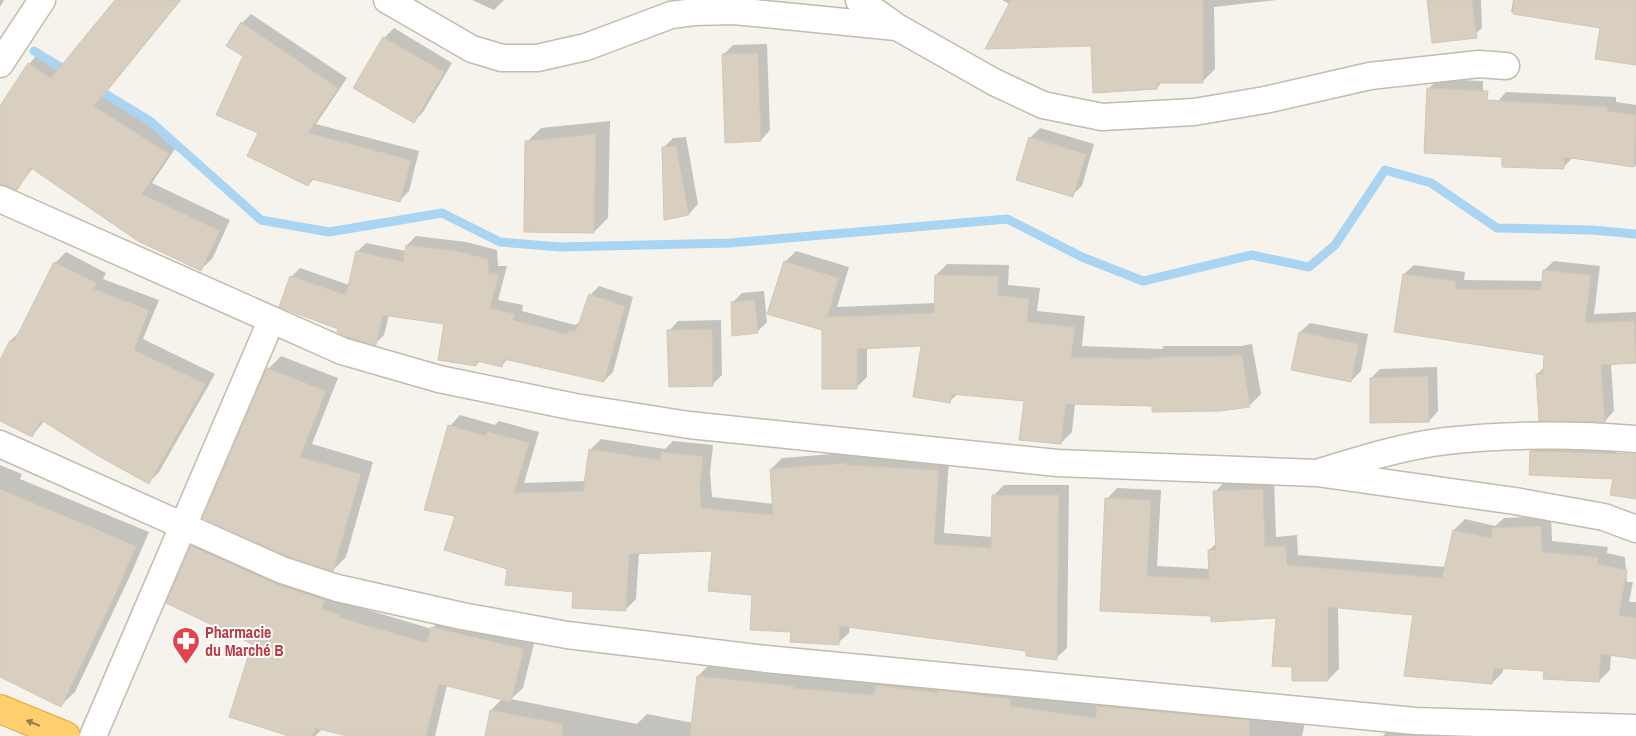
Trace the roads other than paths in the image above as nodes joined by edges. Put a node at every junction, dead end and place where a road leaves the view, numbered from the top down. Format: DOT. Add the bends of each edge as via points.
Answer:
graph roads {
  1 [pos="42,0"];
  2 [pos="387,0"];
  3 [pos="859,0"];
  4 [pos="897,26"];
  5 [pos="0,64"];
  6 [pos="1506,66"];
  7 [pos="0,199"];
  8 [pos="271,321"];
  9 [pos="1636,438"];
  10 [pos="0,444"];
  11 [pos="1317,473"];
  12 [pos="185,526"];
  13 [pos="1636,529"];
  14 [pos="0,709"];
  15 [pos="1636,728"];
  16 [pos="66,736"];
  17 [pos="93,736"];
  1 -- 5 [label="street"];
  2 -- 4 [label="street" via="472,49 502,58 536,58 586,47 671,15 694,12 734,11"];
  3 -- 4 [label="street"];
  4 -- 6 [label="street" via="994,82 1043,105 1102,117 1194,112 1370,76 1479,64"];
  7 -- 8 [label="street"];
  8 -- 11 [label="street" via="342,351 439,379 575,408 680,423 1057,463"];
  8 -- 12 [label="street"];
  9 -- 11 [label="street" via="1568,434 1445,441 1371,456"];
  10 -- 12 [label="street"];
  11 -- 13 [label="street" via="1515,500 1604,517"];
  12 -- 15 [label="street" via="216,543 282,570 337,588 567,635 766,659 1414,721"];
  12 -- 17 [label="street"];
  16 -- 14 [label="highway, one-way"];
}
